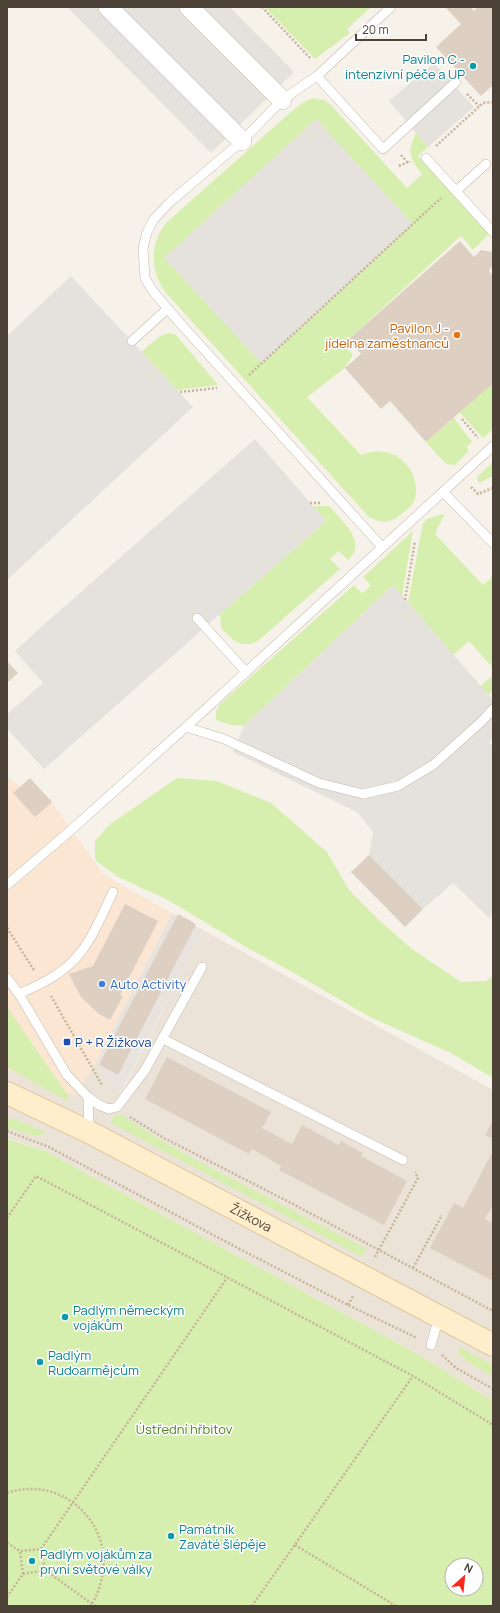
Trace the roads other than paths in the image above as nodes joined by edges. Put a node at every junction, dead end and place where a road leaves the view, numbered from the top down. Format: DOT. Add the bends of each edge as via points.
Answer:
graph roads {
  1 [pos="108,7"];
  2 [pos="189,7"];
  3 [pos="391,7"];
  4 [pos="317,76"];
  5 [pos="456,82"];
  6 [pos="282,100"];
  7 [pos="242,141"];
  8 [pos="426,158"];
  9 [pos="486,164"];
  10 [pos="456,191"];
  11 [pos="493,232"];
  12 [pos="167,309"];
  13 [pos="132,341"];
  14 [pos="491,448"];
  15 [pos="443,492"];
  16 [pos="493,543"];
  17 [pos="382,547"];
  18 [pos="197,618"];
  19 [pos="246,672"];
  20 [pos="493,709"];
  21 [pos="186,727"];
  22 [pos="7,885"];
  23 [pos="113,892"];
  24 [pos="202,967"];
  25 [pos="7,978"];
  26 [pos="19,994"];
  27 [pos="163,1039"];
  28 [pos="7,1093"];
  29 [pos="88,1097"];
  30 [pos="89,1132"];
  31 [pos="403,1160"];
  32 [pos="439,1317"];
  33 [pos="431,1345"];
  34 [pos="493,1345"];
  1 -- 7 [label="street"];
  2 -- 6 [label="street"];
  3 -- 4 [label="lane"];
  4 -- 5 [label="lane" via="384,149"];
  4 -- 6 [label="lane"];
  6 -- 7 [label="lane"];
  7 -- 12 [label="lane" via="170,202 154,219 147,232 143,248 145,278"];
  8 -- 10 [label="lane"];
  9 -- 10 [label="lane"];
  10 -- 11 [label="lane"];
  12 -- 13 [label="lane"];
  12 -- 17 [label="lane"];
  14 -- 15 [label="lane"];
  15 -- 16 [label="lane"];
  15 -- 17 [label="lane"];
  17 -- 19 [label="lane"];
  18 -- 19 [label="lane"];
  19 -- 21 [label="lane"];
  20 -- 21 [label="lane" via="433,765 398,786 363,794 319,782 224,739"];
  21 -- 22 [label="lane"];
  23 -- 26 [label="lane" via="81,953 43,984"];
  24 -- 27 [label="lane"];
  25 -- 26 [label="lane"];
  26 -- 29 [label="lane" via="68,1075"];
  27 -- 29 [label="lane" via="145,1070 117,1107 109,1109"];
  27 -- 31 [label="lane"];
  28 -- 30 [label="main road, Žižkova"];
  29 -- 30 [label="lane"];
  30 -- 32 [label="main road, Žižkova"];
  32 -- 33 [label="lane"];
  32 -- 34 [label="main road, Žižkova"];
}
